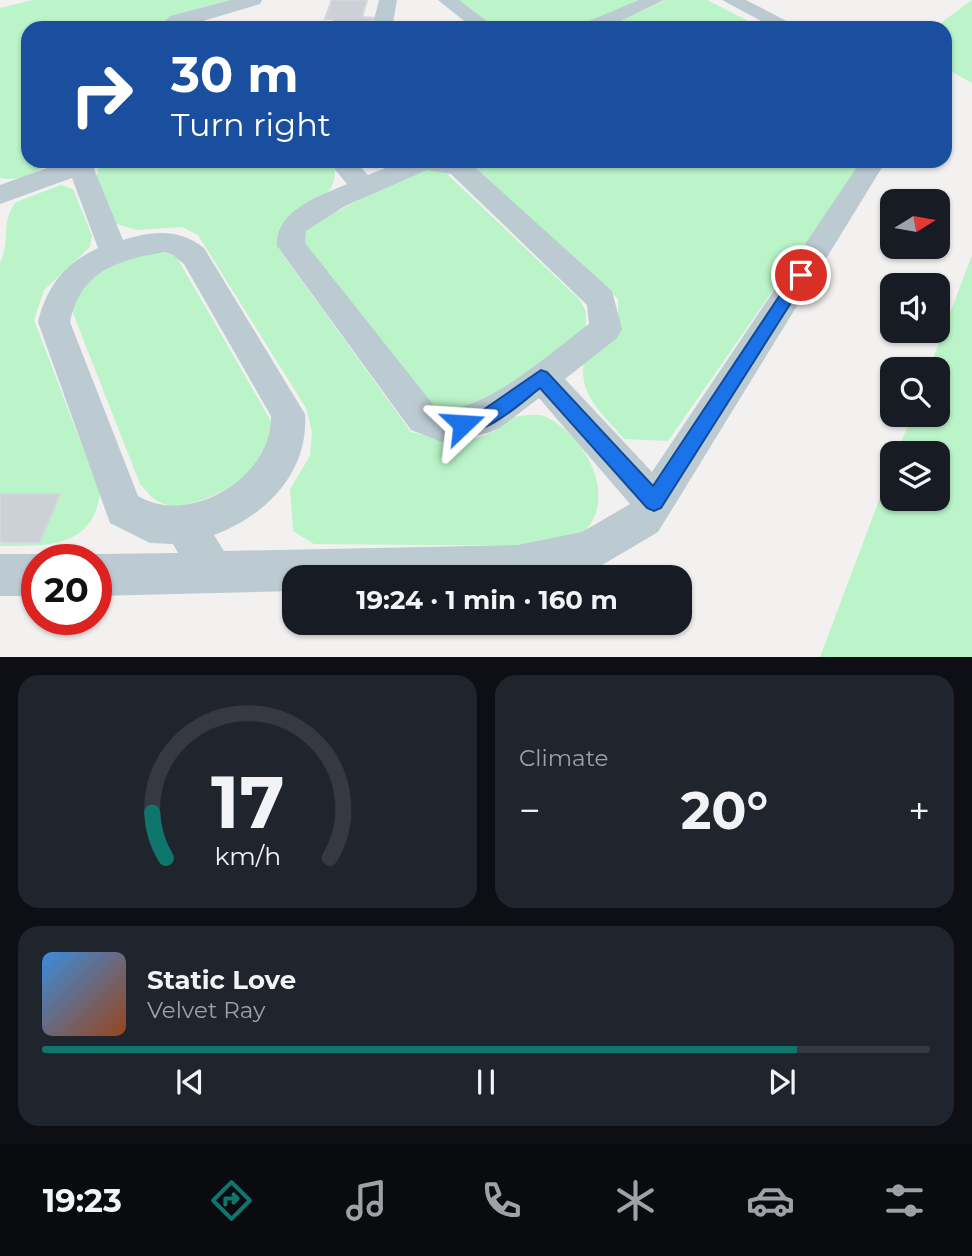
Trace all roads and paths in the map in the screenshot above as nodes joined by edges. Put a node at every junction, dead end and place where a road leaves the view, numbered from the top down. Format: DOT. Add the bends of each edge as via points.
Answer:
graph roads {
  1 [pos="253,0"];
  2 [pos="388,0"];
  3 [pos="447,0"];
  4 [pos="655,0"];
  5 [pos="732,0"];
  6 [pos="176,21"];
  7 [pos="384,21"];
  8 [pos="470,21"];
  9 [pos="606,21"];
  10 [pos="776,21"];
  11 [pos="70,168"];
  12 [pos="85,168"];
  13 [pos="347,168"];
  14 [pos="409,168"];
  15 [pos="460,168"];
  16 [pos="869,168"];
  17 [pos="364,186"];
  18 [pos="0,195"];
  19 [pos="113,251"];
  20 [pos="541,377"];
  21 [pos="654,502"];
  22 [pos="183,524"];
  23 [pos="215,574"];
  24 [pos="0,575"];
  25 [pos="21,575"];
  26 [pos="112,575"];
  1 -- 6 [label="lane"];
  2 -- 7 [label="lane"];
  3 -- 8 [label="lane"];
  4 -- 9 [label="lane"];
  5 -- 10 [label="lane"];
  11 -- 18 [label="lane"];
  12 -- 19 [label="lane"];
  13 -- 17 [label="lane"];
  14 -- 17 [label="lane"];
  15 -- 20 [label="lane" via="601,300 606,329"];
  16 -- 21 [label="lane"];
  17 -- 20 [label="lane" via="297,223 291,246 423,419 442,426 488,417"];
  19 -- 22 [label="lane" via="83,269 68,286 55,304 54,322 124,509 151,524"];
  19 -- 22 [label="lane" via="164,242 181,246 194,257 288,414 288,439 276,465 255,490 229,510"];
  20 -- 21 [label="lane"];
  21 -- 23 [label="lane" via="644,518 588,551 518,565"];
  22 -- 23 [label="lane"];
  23 -- 26 [label="lane"];
  24 -- 25 [label="lane"];
}
